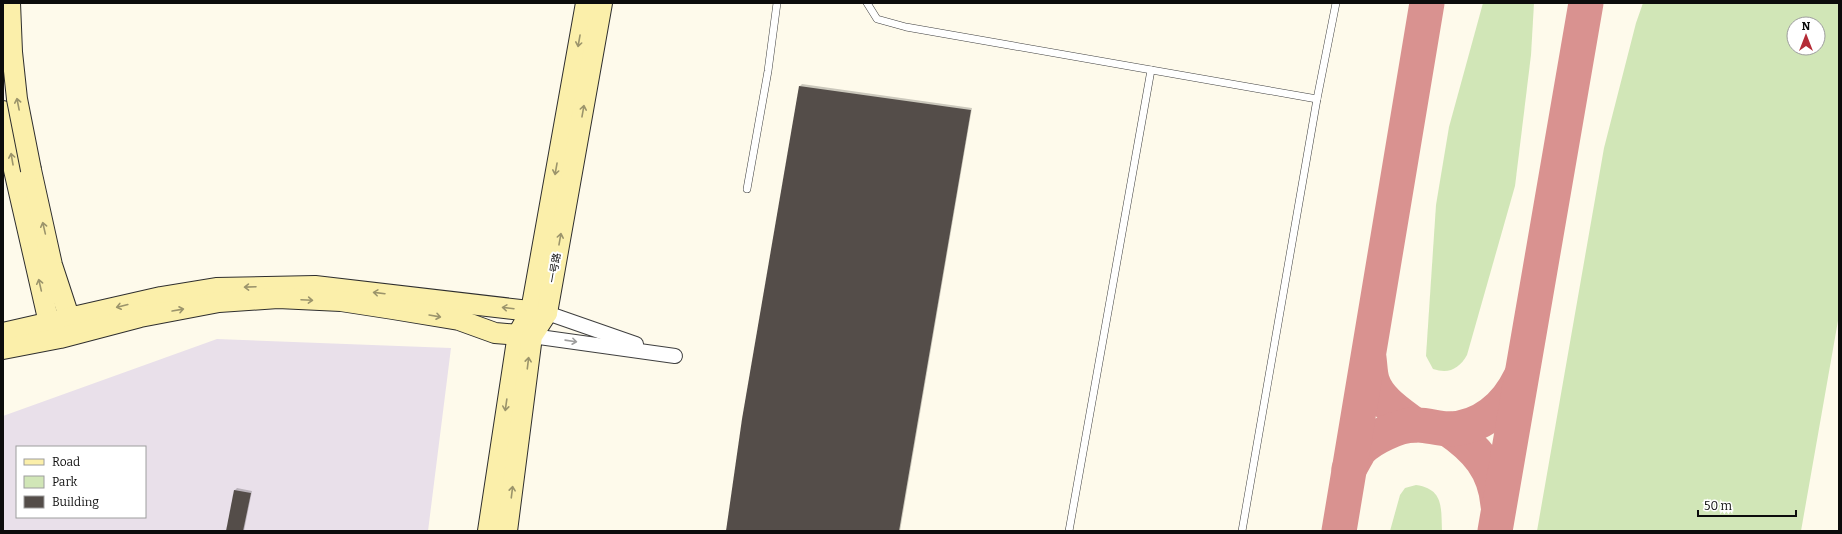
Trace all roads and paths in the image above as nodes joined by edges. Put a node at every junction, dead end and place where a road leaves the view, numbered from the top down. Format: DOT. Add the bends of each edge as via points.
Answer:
graph roads {
  1 [pos="10,3"];
  2 [pos="586,3"];
  3 [pos="602,3"];
  4 [pos="777,3"];
  5 [pos="867,3"];
  6 [pos="1336,3"];
  7 [pos="1151,70"];
  8 [pos="1317,99"];
  9 [pos="3,111"];
  10 [pos="747,189"];
  11 [pos="539,312"];
  12 [pos="72,327"];
  13 [pos="51,331"];
  14 [pos="3,333"];
  15 [pos="525,335"];
  16 [pos="3,350"];
  17 [pos="488,531"];
  18 [pos="507,531"];
  19 [pos="1068,531"];
  20 [pos="1242,531"];
  12 -- 1 [label="main road, one-way, bridge" via="52,265 17,99"];
  2 -- 11 [label="main road, 一号路, one-way"];
  11 -- 3 [label="main road, 一号路, one-way"];
  4 -- 10 [label="lane"];
  5 -- 7 [label="lane" via="877,19 906,27"];
  6 -- 8 [label="lane"];
  7 -- 8 [label="lane"];
  7 -- 19 [label="lane"];
  8 -- 20 [label="lane"];
  13 -- 9 [label="main road, one-way"];
  11 -- 12 [label="main road, one-way" via="316,286 262,286 216,288 161,297"];
  11 -- 15 [label="main road, 一号路"];
  15 -- 11 [label="street, one-way" via="675,356"];
  12 -- 13 [label="main road"];
  12 -- 15 [label="main road, one-way" via="219,302 278,298 341,301 459,320 496,333"];
  13 -- 14 [label="main road"];
  13 -- 16 [label="main road"];
  15 -- 17 [label="main road, 一号路, one-way"];
  18 -- 15 [label="main road, 一号路, one-way"];
}
